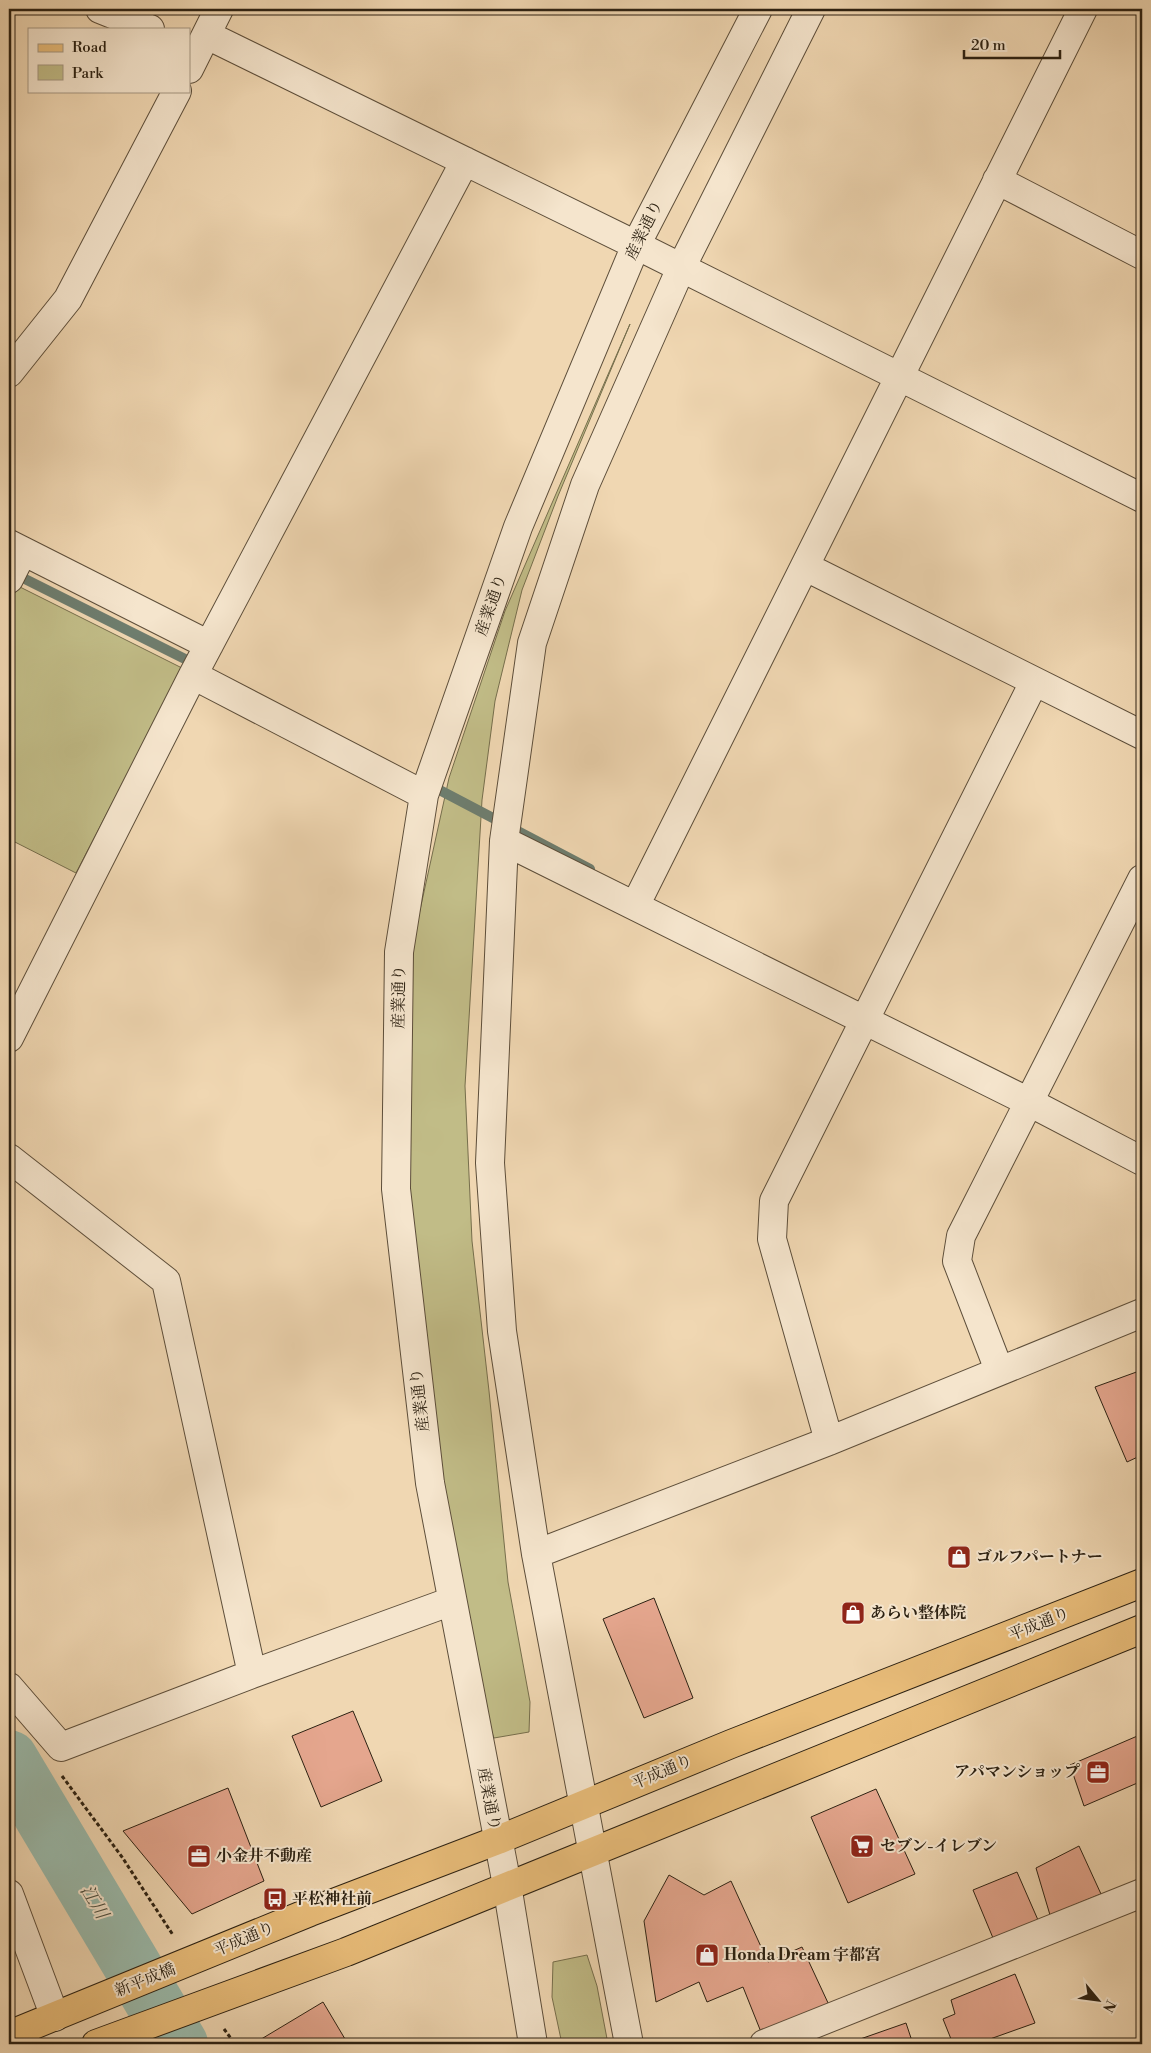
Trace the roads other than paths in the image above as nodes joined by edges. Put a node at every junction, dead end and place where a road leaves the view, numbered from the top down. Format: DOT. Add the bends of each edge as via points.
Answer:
graph roads {
  1 [pos="100,9"];
  2 [pos="220,9"];
  3 [pos="758,9"];
  4 [pos="810,9"];
  5 [pos="1083,9"];
  6 [pos="148,28"];
  7 [pos="196,49"];
  8 [pos="176,92"];
  9 [pos="465,161"];
  10 [pos="997,180"];
  11 [pos="636,245"];
  12 [pos="1142,256"];
  13 [pos="681,268"];
  14 [pos="9,373"];
  15 [pos="900,376"];
  16 [pos="1142,498"];
  17 [pos="16,548"];
  18 [pos="806,567"];
  19 [pos="9,579"];
  20 [pos="209,645"];
  21 [pos="193,675"];
  22 [pos="1034,682"];
  23 [pos="1142,735"];
  24 [pos="424,796"];
  25 [pos="504,841"];
  26 [pos="1142,879"];
  27 [pos="635,906"];
  28 [pos="865,1020"];
  29 [pos="9,1038"];
  30 [pos="1029,1102"];
  31 [pos="9,1158"];
  32 [pos="1142,1161"];
  33 [pos="1142,1313"];
  34 [pos="999,1370"];
  35 [pos="829,1441"];
  36 [pos="536,1554"];
  37 [pos="1142,1583"];
  38 [pos="452,1601"];
  39 [pos="1142,1629"];
  40 [pos="252,1674"];
  41 [pos="9,1687"];
  42 [pos="585,1805"];
  43 [pos="498,1840"];
  44 [pos="594,1852"];
  45 [pos="507,1885"];
  46 [pos="1142,1893"];
  47 [pos="9,1894"];
  48 [pos="184,1964"];
  49 [pos="55,2016"];
  50 [pos="9,2035"];
  51 [pos="96,2044"];
  52 [pos="533,2044"];
  53 [pos="629,2044"];
  54 [pos="764,2044"];
  1 -- 6 [label="street"];
  2 -- 7 [label="street"];
  3 -- 11 [label="street, 産業通り"];
  4 -- 13 [label="street"];
  5 -- 10 [label="street"];
  7 -- 9 [label="street"];
  8 -- 14 [label="street" via="68,299"];
  9 -- 11 [label="street"];
  9 -- 20 [label="street"];
  10 -- 12 [label="street"];
  10 -- 15 [label="street"];
  11 -- 13 [label="street"];
  11 -- 24 [label="street, 産業通り" via="518,527"];
  13 -- 15 [label="street"];
  13 -- 25 [label="street" via="585,485 532,643"];
  15 -- 16 [label="street"];
  15 -- 18 [label="street"];
  17 -- 19 [label="street"];
  17 -- 20 [label="street"];
  18 -- 22 [label="street"];
  18 -- 27 [label="street"];
  20 -- 21 [label="street"];
  21 -- 24 [label="street"];
  21 -- 29 [label="street"];
  22 -- 23 [label="street"];
  22 -- 28 [label="street"];
  24 -- 38 [label="street, 産業通り" via="399,952 396,1189 430,1483"];
  25 -- 27 [label="street"];
  25 -- 36 [label="street" via="490,1163 502,1331"];
  26 -- 30 [label="street"];
  27 -- 28 [label="street"];
  28 -- 30 [label="street"];
  28 -- 35 [label="street" via="774,1201 772,1239"];
  30 -- 32 [label="street"];
  30 -- 34 [label="street" via="961,1236 957,1261"];
  31 -- 40 [label="street" via="166,1280"];
  33 -- 34 [label="street"];
  34 -- 35 [label="street"];
  35 -- 36 [label="street"];
  36 -- 42 [label="street"];
  37 -- 42 [label="main road, 平成通り" via="731,1744"];
  38 -- 40 [label="street"];
  38 -- 43 [label="street, 産業通り"];
  39 -- 44 [label="main road"];
  40 -- 41 [label="street" via="62,1747"];
  42 -- 43 [label="main road, 平成通り"];
  42 -- 44 [label="street"];
  43 -- 45 [label="street, 産業通り"];
  43 -- 48 [label="main road, 平成通り"];
  44 -- 45 [label="main road"];
  44 -- 53 [label="street"];
  45 -- 51 [label="main road" via="346,1952"];
  45 -- 52 [label="street, 産業通り"];
  46 -- 54 [label="street"];
  47 -- 49 [label="street"];
  48 -- 49 [label="main road, 新平成橋"];
  49 -- 50 [label="main road"];
}
